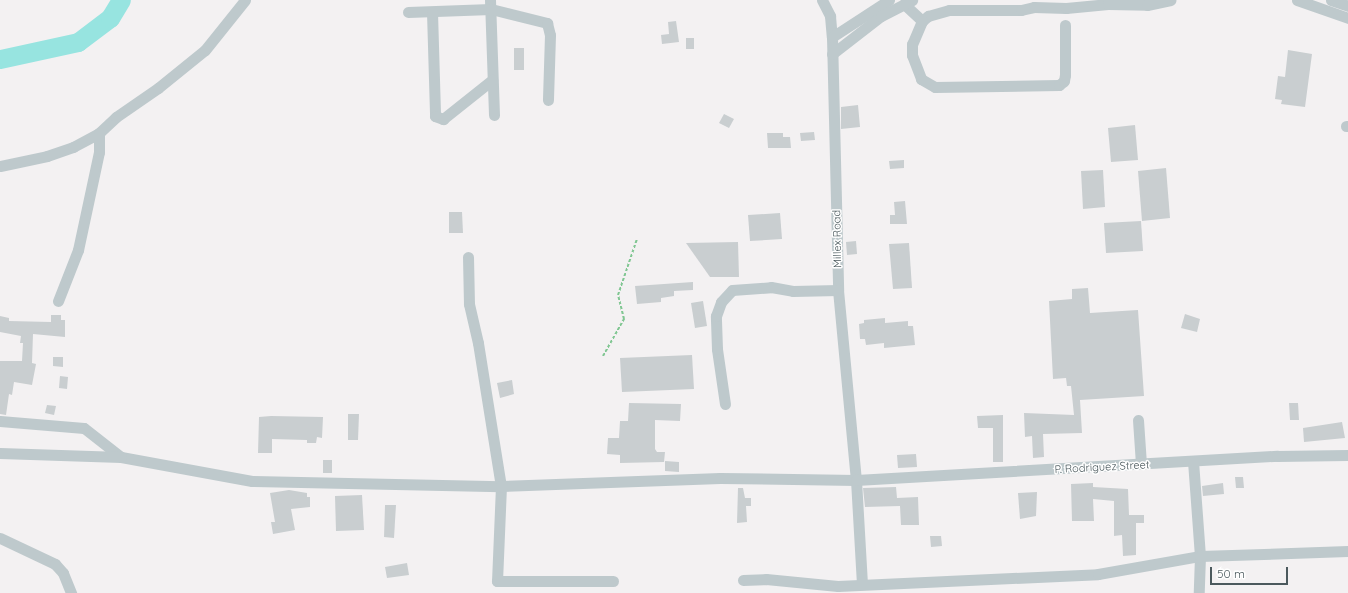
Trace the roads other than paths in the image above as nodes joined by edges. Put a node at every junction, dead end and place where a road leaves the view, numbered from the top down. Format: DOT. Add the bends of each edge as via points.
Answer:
graph roads {
  1 [pos="245,0"];
  2 [pos="822,0"];
  3 [pos="889,0"];
  4 [pos="1170,0"];
  5 [pos="1297,0"];
  6 [pos="1331,0"];
  7 [pos="908,2"];
  8 [pos="490,4"];
  9 [pos="1348,6"];
  10 [pos="408,12"];
  11 [pos="432,12"];
  12 [pos="1348,18"];
  13 [pos="922,21"];
  14 [pos="1065,25"];
  15 [pos="832,37"];
  16 [pos="832,54"];
  17 [pos="492,80"];
  18 [pos="548,100"];
  19 [pos="494,116"];
  20 [pos="99,133"];
  21 [pos="0,166"];
  22 [pos="468,257"];
  23 [pos="838,290"];
  24 [pos="58,301"];
  25 [pos="725,404"];
  26 [pos="0,420"];
  27 [pos="1138,420"];
  28 [pos="0,453"];
  29 [pos="1348,456"];
  30 [pos="122,457"];
  31 [pos="1193,461"];
  32 [pos="1141,464"];
  33 [pos="856,480"];
  34 [pos="500,486"];
  35 [pos="0,538"];
  36 [pos="1348,551"];
  37 [pos="1200,556"];
  38 [pos="743,580"];
  39 [pos="613,581"];
  40 [pos="862,584"];
  41 [pos="71,593"];
  42 [pos="1199,593"];
  1 -- 20 [label="street" via="205,50 116,117"];
  2 -- 15 [label="street, Millex Road" via="830,16"];
  3 -- 15 [label="street"];
  4 -- 13 [label="street" via="1148,5 1108,4 1066,8 1034,7 1021,10 949,10 928,16"];
  5 -- 12 [label="street"];
  6 -- 9 [label="street"];
  7 -- 13 [label="street"];
  7 -- 16 [label="street" via="882,16"];
  8 -- 11 [label="street"];
  8 -- 17 [label="street"];
  8 -- 18 [label="street" via="547,23 550,35"];
  10 -- 11 [label="street"];
  11 -- 17 [label="street" via="435,116 443,119"];
  13 -- 14 [label="street" via="912,44 912,55 921,79 935,87 1059,85 1064,81 1065,75"];
  15 -- 16 [label="street, Millex Road"];
  16 -- 23 [label="street, Millex Road"];
  17 -- 19 [label="street"];
  20 -- 21 [label="street" via="74,147 47,156"];
  20 -- 24 [label="street" via="99,152 78,250"];
  22 -- 34 [label="street" via="469,304 478,343"];
  23 -- 25 [label="street" via="793,291 772,287 732,290 721,302 716,316 717,349"];
  23 -- 33 [label="street, Millex Road"];
  26 -- 30 [label="street" via="84,428"];
  27 -- 32 [label="street"];
  28 -- 30 [label="street, P. Rodriguez Street"];
  29 -- 31 [label="street, P. Rodriguez Street" via="1277,456"];
  30 -- 34 [label="street, P. Rodriguez Street" via="252,481"];
  31 -- 32 [label="street, P. Rodriguez Street"];
  31 -- 37 [label="street"];
  32 -- 33 [label="street, P. Rodriguez Street"];
  33 -- 34 [label="street, P. Rodriguez Street" via="720,478"];
  33 -- 40 [label="street, Millex Road"];
  34 -- 39 [label="street" via="497,581"];
  35 -- 41 [label="street" via="55,564 63,573"];
  36 -- 37 [label="street"];
  37 -- 40 [label="street" via="1098,574"];
  37 -- 42 [label="street"];
  38 -- 40 [label="street" via="766,579 838,586"];
}
